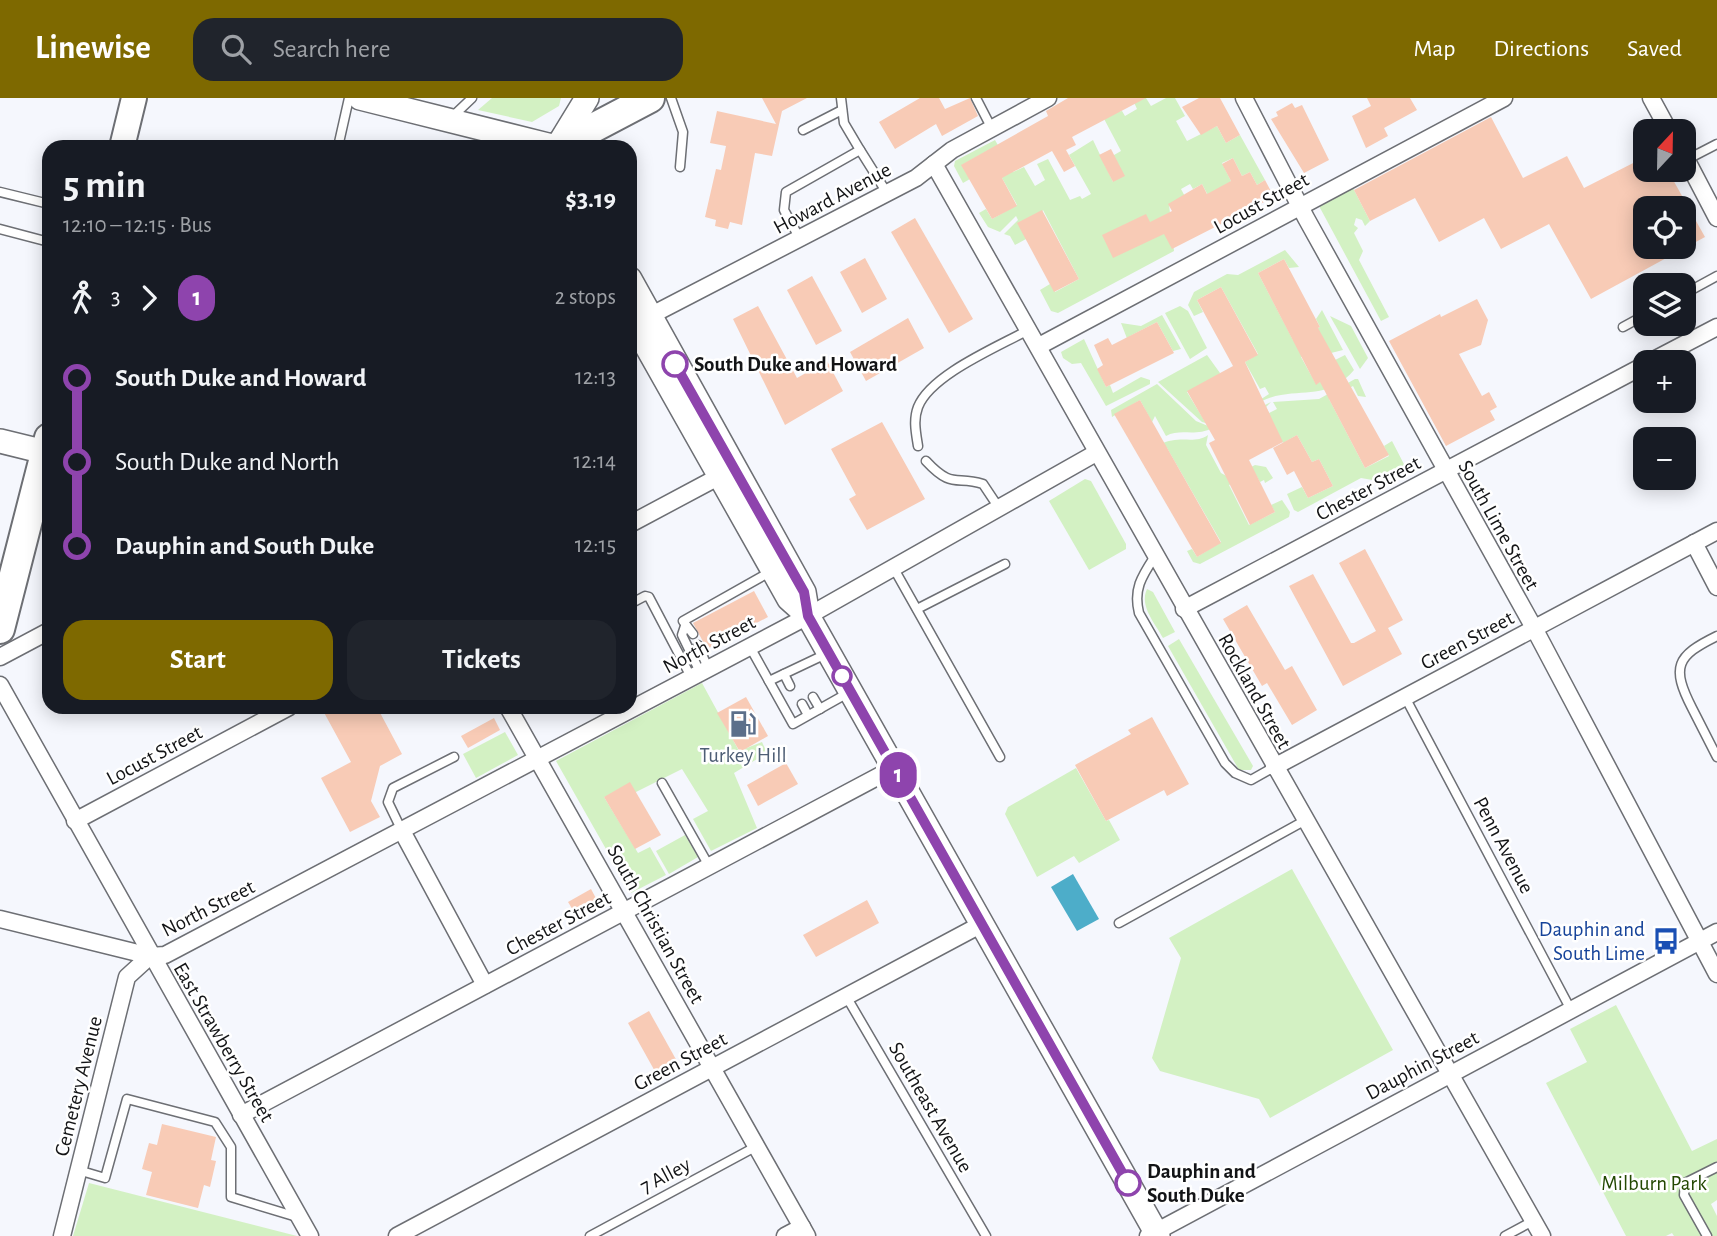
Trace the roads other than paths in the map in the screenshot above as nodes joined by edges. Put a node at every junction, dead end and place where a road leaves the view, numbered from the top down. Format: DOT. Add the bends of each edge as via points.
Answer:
graph roads {
  1 [pos="134,98"];
  2 [pos="349,98"];
  3 [pos="472,98"];
  4 [pos="587,98"];
  5 [pos="650,98"];
  6 [pos="671,98"];
  7 [pos="841,98"];
  8 [pos="976,98"];
  9 [pos="1048,98"];
  10 [pos="1244,98"];
  11 [pos="1504,98"];
  12 [pos="1651,98"];
  13 [pos="372,99"];
  14 [pos="842,110"];
  15 [pos="1662,119"];
  16 [pos="449,120"];
  17 [pos="991,127"];
  18 [pos="803,130"];
  19 [pos="124,140"];
  20 [pos="340,140"];
  21 [pos="529,140"];
  22 [pos="561,140"];
  23 [pos="570,140"];
  24 [pos="1717,144"];
  25 [pos="860,150"];
  26 [pos="1696,153"];
  27 [pos="934,164"];
  28 [pos="680,167"];
  29 [pos="1696,179"];
  30 [pos="0,192"];
  31 [pos="887,193"];
  32 [pos="42,202"];
  33 [pos="1300,206"];
  34 [pos="1717,218"];
  35 [pos="0,229"];
  36 [pos="800,239"];
  37 [pos="42,240"];
  38 [pos="1717,276"];
  39 [pos="1696,287"];
  40 [pos="637,320"];
  41 [pos="637,322"];
  42 [pos="637,322"];
  43 [pos="1633,322"];
  44 [pos="1623,327"];
  45 [pos="1717,327"];
  46 [pos="1030,329"];
  47 [pos="1039,346"];
  48 [pos="1672,350"];
  49 [pos="1633,370"];
  50 [pos="0,441"];
  51 [pos="42,445"];
  52 [pos="918,446"];
  53 [pos="1096,453"];
  54 [pos="926,461"];
  55 [pos="42,465"];
  56 [pos="1445,471"];
  57 [pos="720,476"];
  58 [pos="999,508"];
  59 [pos="637,520"];
  60 [pos="1717,531"];
  61 [pos="1694,543"];
  62 [pos="1154,556"];
  63 [pos="1005,564"];
  64 [pos="893,567"];
  65 [pos="773,570"];
  66 [pos="1717,587"];
  67 [pos="637,600"];
  68 [pos="1184,608"];
  69 [pos="917,609"];
  70 [pos="808,616"];
  71 [pos="684,624"];
  72 [pos="1534,628"];
  73 [pos="0,629"];
  74 [pos="693,634"];
  75 [pos="42,635"];
  76 [pos="1717,636"];
  77 [pos="698,645"];
  78 [pos="750,646"];
  79 [pos="829,652"];
  80 [pos="0,657"];
  81 [pos="797,669"];
  82 [pos="700,672"];
  83 [pos="784,674"];
  84 [pos="803,679"];
  85 [pos="769,681"];
  86 [pos="0,685"];
  87 [pos="790,686"];
  88 [pos="851,691"];
  89 [pos="813,697"];
  90 [pos="1405,697"];
  91 [pos="802,704"];
  92 [pos="637,706"];
  93 [pos="820,709"];
  94 [pos="276,714"];
  95 [pos="512,714"];
  96 [pos="621,714"];
  97 [pos="808,715"];
  98 [pos="454,757"];
  99 [pos="1000,757"];
  100 [pos="1717,757"];
  101 [pos="537,759"];
  102 [pos="1274,767"];
  103 [pos="894,768"];
  104 [pos="662,783"];
  105 [pos="75,821"];
  106 [pos="1304,821"];
  107 [pos="402,831"];
  108 [pos="709,866"];
  109 [pos="625,911"];
  110 [pos="0,919"];
  111 [pos="982,923"];
  112 [pos="1119,923"];
  113 [pos="1717,932"];
  114 [pos="1700,941"];
  115 [pos="150,956"];
  116 [pos="1717,974"];
  117 [pos="485,985"];
  118 [pos="846,996"];
  119 [pos="1571,1010"];
  120 [pos="712,1068"];
  121 [pos="1448,1075"];
  122 [pos="242,1115"];
  123 [pos="757,1146"];
  124 [pos="1717,1167"];
  125 [pos="78,1170"];
  126 [pos="299,1218"];
  127 [pos="1533,1221"];
  128 [pos="805,1231"];
  129 [pos="1154,1235"];
  130 [pos="62,1236"];
  131 [pos="310,1236"];
  132 [pos="397,1236"];
  133 [pos="590,1236"];
  134 [pos="785,1236"];
  135 [pos="986,1236"];
  136 [pos="1505,1236"];
  137 [pos="1542,1236"];
  138 [pos="1707,1236"];
  1 -- 19 [label="main road"];
  2 -- 20 [label="lane"];
  3 -- 16 [label="lane"];
  4 -- 22 [label="main road"];
  5 -- 23 [label="highway"];
  6 -- 28 [label="lane" via="683,132"];
  7 -- 14 [label="lane"];
  8 -- 17 [label="lane"];
  9 -- 17 [label="street, Howard Avenue"];
  10 -- 33 [label="street, South Lime Street"];
  11 -- 33 [label="street, Locust Street"];
  12 -- 15 [label="street"];
  13 -- 16 [label="main road"];
  14 -- 18 [label="lane"];
  14 -- 25 [label="lane" via="844,123"];
  16 -- 21 [label="main road"];
  17 -- 27 [label="street, Howard Avenue"];
  24 -- 26 [label="lane"];
  25 -- 31 [label="lane"];
  25 -- 36 [label="lane" via="786,192 784,210"];
  27 -- 31 [label="street, Howard Avenue"];
  27 -- 46 [label="street, Rockland Street"];
  29 -- 34 [label="street"];
  30 -- 32 [label="lane"];
  31 -- 36 [label="street, Howard Avenue"];
  33 -- 47 [label="street, Locust Street"];
  33 -- 56 [label="street, South Lime Street"];
  35 -- 37 [label="lane"];
  36 -- 40 [label="street, Howard Avenue"];
  38 -- 39 [label="lane"];
  41 -- 57 [label="main road"];
  42 -- 70 [label="main road" via="804,592"];
  43 -- 44 [label="lane"];
  45 -- 48 [label="street, Chester Street"];
  46 -- 47 [label="street, Rockland Street"];
  46 -- 52 [label="lane" via="950,374 924,397 915,423"];
  47 -- 53 [label="street, Rockland Street"];
  49 -- 56 [label="street, Chester Street"];
  50 -- 51 [label="main road"];
  53 -- 58 [label="street, North Street"];
  53 -- 62 [label="street, Rockland Street"];
  54 -- 58 [label="lane" via="957,483 983,484"];
  55 -- 73 [label="highway"];
  56 -- 68 [label="street, Chester Street"];
  56 -- 72 [label="street, South Lime Street"];
  57 -- 59 [label="street"];
  57 -- 65 [label="main road"];
  58 -- 64 [label="street, North Street"];
  60 -- 61 [label="street, Green Street"];
  61 -- 66 [label="street"];
  61 -- 72 [label="street, Green Street"];
  62 -- 68 [label="street, Rockland Street"];
  62 -- 102 [label="lane" via="1138,581 1135,597 1225,763 1251,780"];
  63 -- 69 [label="lane"];
  64 -- 69 [label="lane"];
  64 -- 70 [label="street, North Street"];
  65 -- 70 [label="main road" via="789,599"];
  65 -- 71 [label="lane"];
  67 -- 82 [label="lane" via="649,597"];
  68 -- 102 [label="street, Rockland Street"];
  69 -- 99 [label="lane"];
  70 -- 78 [label="street, North Street"];
  70 -- 79 [label="main road"];
  71 -- 74 [label="lane"];
  71 -- 82 [label="lane" via="682,635"];
  72 -- 90 [label="street, Green Street"];
  72 -- 114 [label="street, South Lime Street"];
  75 -- 80 [label="street"];
  76 -- 100 [label="lane" via="1683,659 1678,682"];
  77 -- 82 [label="lane"];
  78 -- 82 [label="street, North Street"];
  78 -- 85 [label="lane"];
  79 -- 81 [label="lane"];
  79 -- 88 [label="main road"];
  81 -- 83 [label="lane"];
  81 -- 84 [label="lane"];
  82 -- 92 [label="street, North Street"];
  83 -- 85 [label="lane"];
  83 -- 87 [label="lane"];
  85 -- 97 [label="lane" via="793,723"];
  86 -- 105 [label="street, East Strawberry Street"];
  88 -- 93 [label="lane"];
  88 -- 103 [label="main road"];
  89 -- 93 [label="lane"];
  90 -- 102 [label="street, Green Street"];
  90 -- 119 [label="lane, Penn Avenue"];
  91 -- 97 [label="lane"];
  93 -- 97 [label="lane"];
  94 -- 105 [label="street, Locust Street"];
  95 -- 101 [label="street, South Christian Street"];
  96 -- 101 [label="street, North Street"];
  98 -- 107 [label="lane" via="393,788 388,802"];
  101 -- 107 [label="street, North Street"];
  101 -- 109 [label="street, South Christian Street"];
  102 -- 106 [label="street, Rockland Street"];
  103 -- 108 [label="street, Chester Street"];
  103 -- 111 [label="main road"];
  104 -- 108 [label="lane"];
  105 -- 115 [label="street, East Strawberry Street"];
  106 -- 112 [label="lane"];
  106 -- 121 [label="street, Rockland Street"];
  107 -- 115 [label="street, North Street" via="165,955"];
  107 -- 117 [label="street"];
  108 -- 109 [label="street, Chester Street"];
  109 -- 117 [label="street, Chester Street"];
  109 -- 120 [label="street, South Christian Street"];
  110 -- 115 [label="street"];
  111 -- 118 [label="street, Green Street"];
  111 -- 129 [label="main road"];
  113 -- 114 [label="street, Dauphin Street"];
  114 -- 116 [label="street, South Lime Street"];
  114 -- 119 [label="street, Dauphin Street"];
  115 -- 122 [label="street, East Strawberry Street"];
  115 -- 125 [label="street, Cemetery Avenue" via="127,977"];
  117 -- 122 [label="street, Chester Street"];
  118 -- 120 [label="street, Green Street"];
  118 -- 135 [label="lane, Southeast Avenue"];
  119 -- 121 [label="street, Dauphin Street"];
  120 -- 123 [label="street, South Christian Street"];
  120 -- 132 [label="street, Green Street"];
  121 -- 127 [label="street, Rockland Street"];
  121 -- 129 [label="street, Dauphin Street"];
  122 -- 126 [label="street, East Strawberry Street"];
  123 -- 128 [label="street, South Christian Street"];
  123 -- 133 [label="lane, 7 Alley"];
  124 -- 138 [label="lane" via="1685,1183 1684,1195"];
  125 -- 126 [label="lane" via="106,1178 127,1099 215,1122 232,1147 231,1197"];
  125 -- 130 [label="street, Cemetery Avenue"];
  126 -- 131 [label="street, East Strawberry Street"];
  127 -- 136 [label="lane"];
  127 -- 137 [label="street, Rockland Street"];
  128 -- 134 [label="street"];
}
